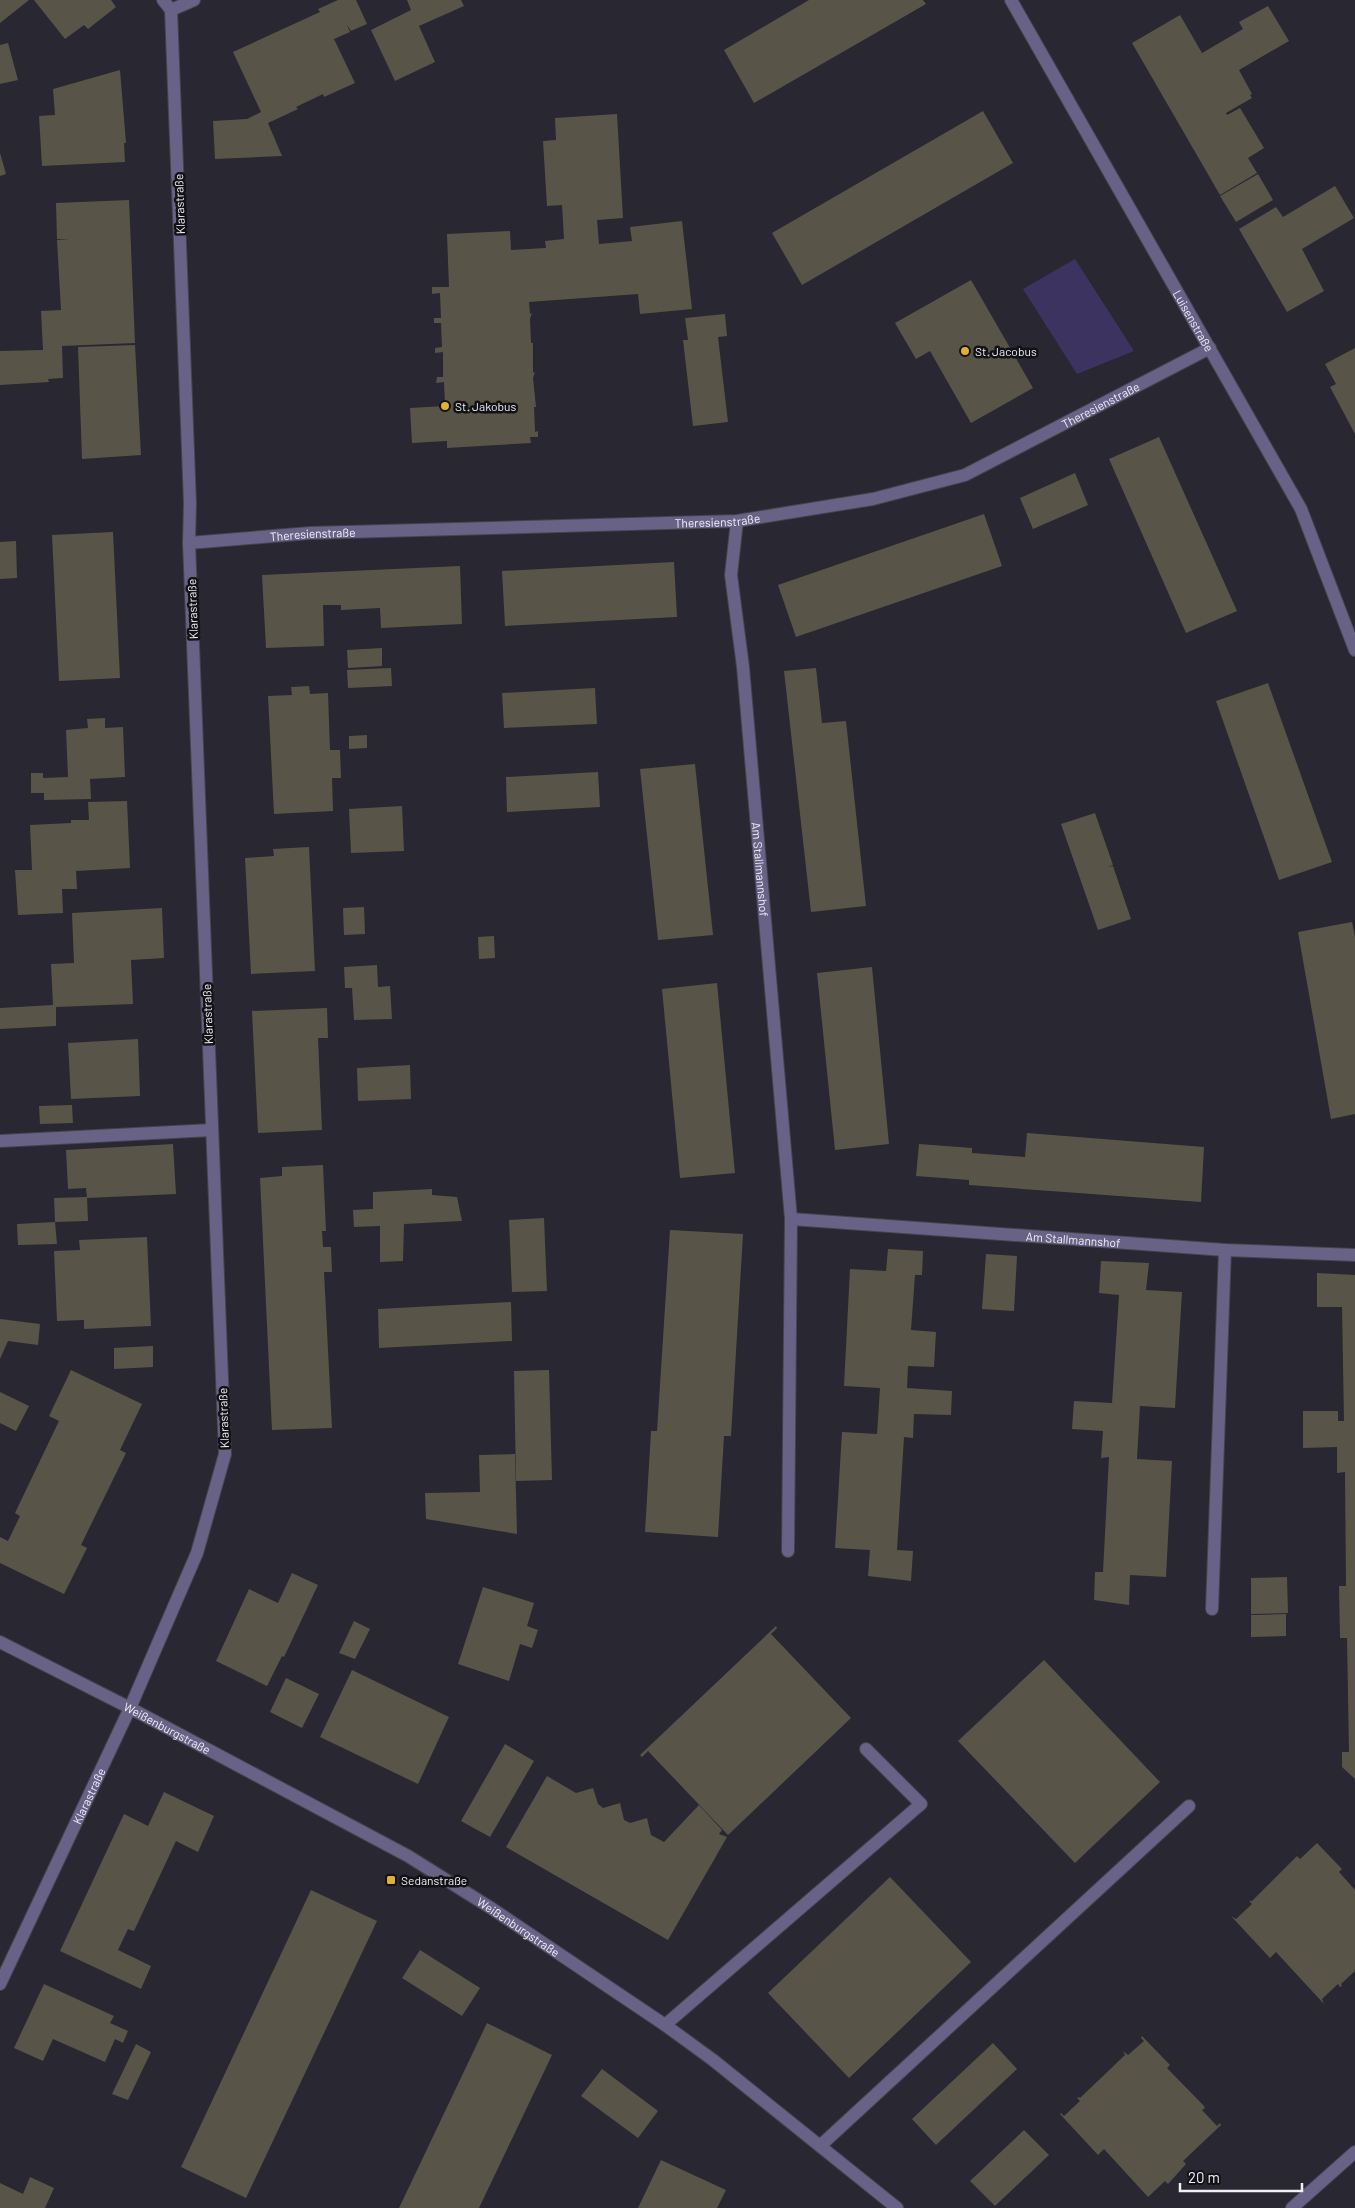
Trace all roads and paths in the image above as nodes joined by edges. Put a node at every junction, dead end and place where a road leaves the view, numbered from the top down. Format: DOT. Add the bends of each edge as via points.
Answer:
graph roads {
  1 [pos="194,0"];
  2 [pos="1011,0"];
  3 [pos="167,5"];
  4 [pos="1210,348"];
  5 [pos="737,521"];
  6 [pos="189,543"];
  7 [pos="1355,650"];
  8 [pos="212,1130"];
  9 [pos="0,1141"];
  10 [pos="791,1218"];
  11 [pos="1225,1250"];
  12 [pos="1355,1255"];
  13 [pos="788,1551"];
  14 [pos="1212,1609"];
  15 [pos="0,1642"];
  16 [pos="130,1708"];
  17 [pos="866,1749"];
  18 [pos="1189,1806"];
  19 [pos="0,1984"];
  20 [pos="665,2025"];
  21 [pos="820,2146"];
  22 [pos="1355,2152"];
  23 [pos="897,2208"];
  24 [pos="1292,2208"];
  1 -- 3 [label="street"];
  2 -- 4 [label="street, Luisenstraße"];
  3 -- 6 [label="street, Klarastraße" via="190,503"];
  4 -- 5 [label="street, Theresienstraße" via="965,475 873,499"];
  4 -- 7 [label="street, Luisenstraße" via="1301,509"];
  5 -- 6 [label="street, Theresienstraße" via="310,533"];
  5 -- 10 [label="street, Am Stallmannshof" via="731,576"];
  6 -- 8 [label="street, Klarastraße"];
  8 -- 9 [label="street"];
  8 -- 16 [label="street, Klarastraße" via="225,1454 197,1552"];
  10 -- 11 [label="street, Am Stallmannshof"];
  10 -- 13 [label="street, Am Stallmannshof"];
  11 -- 12 [label="street, Am Stallmannshof"];
  11 -- 14 [label="street"];
  15 -- 16 [label="street, Weißenburgstraße"];
  16 -- 19 [label="street, Klarastraße"];
  16 -- 20 [label="street, Weißenburgstraße" via="408,1856"];
  17 -- 20 [label="street" via="921,1804"];
  18 -- 21 [label="street"];
  20 -- 21 [label="street, Weißenburgstraße"];
  21 -- 23 [label="street, Weißenburgstraße"];
  22 -- 24 [label="street"];
}
